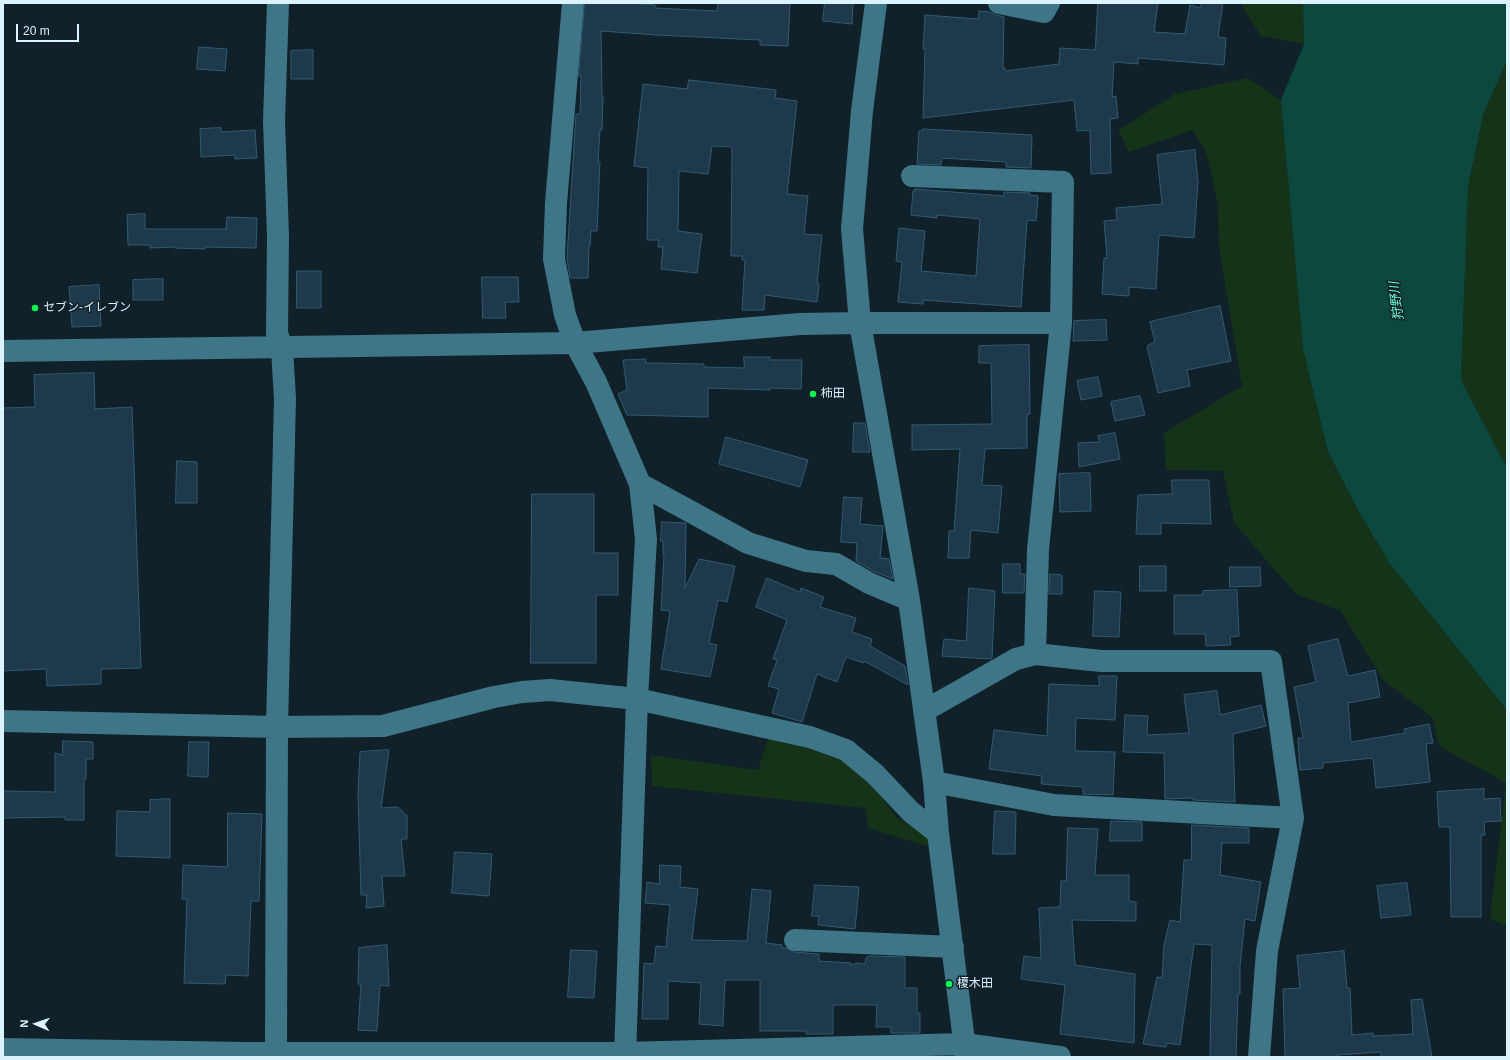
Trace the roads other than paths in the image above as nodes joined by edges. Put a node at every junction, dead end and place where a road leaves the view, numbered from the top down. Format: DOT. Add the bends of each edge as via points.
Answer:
graph roads {
  1 [pos="278,3"];
  2 [pos="573,3"];
  3 [pos="876,3"];
  4 [pos="999,3"];
  5 [pos="1049,3"];
  6 [pos="912,176"];
  7 [pos="860,322"];
  8 [pos="1061,323"];
  9 [pos="575,344"];
  10 [pos="282,348"];
  11 [pos="3,351"];
  12 [pos="640,484"];
  13 [pos="909,600"];
  14 [pos="1034,654"];
  15 [pos="637,699"];
  16 [pos="924,712"];
  17 [pos="3,721"];
  18 [pos="277,727"];
  19 [pos="934,782"];
  20 [pos="1293,818"];
  21 [pos="938,833"];
  22 [pos="795,940"];
  23 [pos="953,947"];
  24 [pos="3,1049"];
  25 [pos="965,1051"];
  26 [pos="276,1052"];
  27 [pos="872,1052"];
  28 [pos="782,1053"];
  29 [pos="683,1054"];
  30 [pos="245,1055"];
  31 [pos="625,1055"];
  32 [pos="1060,1057"];
  33 [pos="1259,1057"];
  1 -- 10 [label="street" via="274,121 278,236 277,333"];
  2 -- 9 [label="street" via="556,203 554,259 565,315"];
  3 -- 7 [label="street" via="862,111 852,229"];
  4 -- 5 [label="street" via="1044,12"];
  6 -- 8 [label="street" via="1063,182"];
  7 -- 8 [label="street"];
  7 -- 9 [label="street" via="800,324"];
  7 -- 13 [label="street"];
  8 -- 14 [label="street" via="1038,549"];
  9 -- 10 [label="street"];
  9 -- 12 [label="street" via="596,382"];
  10 -- 11 [label="street"];
  10 -- 18 [label="street" via="285,399"];
  12 -- 13 [label="street" via="748,543 806,561 836,564 869,583"];
  12 -- 15 [label="street" via="646,539"];
  13 -- 16 [label="street"];
  14 -- 16 [label="street" via="1016,659"];
  14 -- 20 [label="street" via="1101,661 1271,661"];
  15 -- 18 [label="street" via="550,690 522,692 383,726"];
  15 -- 21 [label="street" via="810,737 846,750 875,774 911,812"];
  15 -- 31 [label="street"];
  16 -- 19 [label="street"];
  17 -- 18 [label="street"];
  18 -- 26 [label="street"];
  19 -- 20 [label="street" via="1054,805"];
  19 -- 21 [label="street"];
  20 -- 33 [label="street" via="1267,951"];
  21 -- 23 [label="street"];
  22 -- 23 [label="street"];
  23 -- 25 [label="street"];
  24 -- 30 [label="street"];
  25 -- 27 [label="street"];
  25 -- 32 [label="street"];
  26 -- 30 [label="street"];
  26 -- 31 [label="street"];
  27 -- 28 [label="street"];
  28 -- 29 [label="street"];
  29 -- 31 [label="street"];
}
